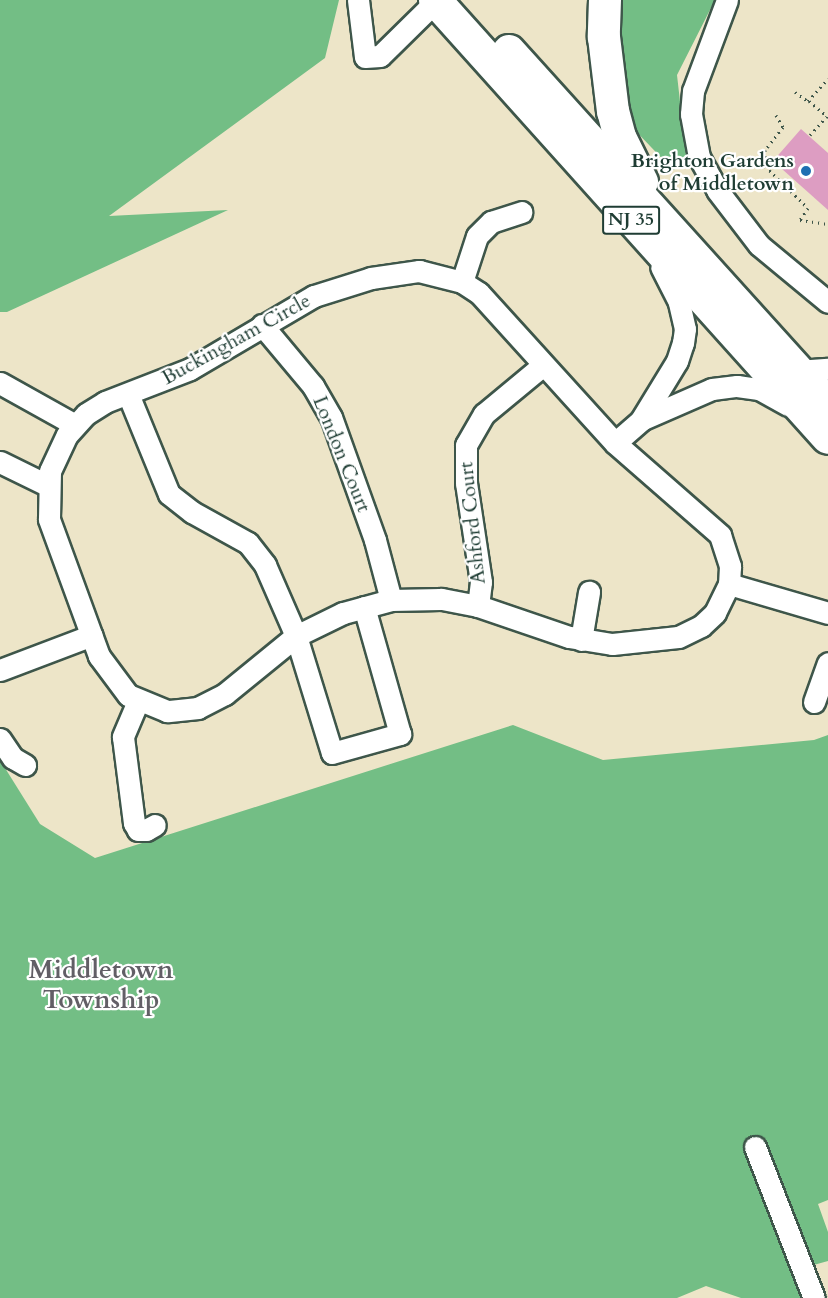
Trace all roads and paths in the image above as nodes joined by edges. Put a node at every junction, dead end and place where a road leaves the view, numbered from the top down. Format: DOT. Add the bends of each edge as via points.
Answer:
graph roads {
  1 [pos="358,0"];
  2 [pos="445,0"];
  3 [pos="605,0"];
  4 [pos="727,0"];
  5 [pos="828,79"];
  6 [pos="795,92"];
  7 [pos="808,101"];
  8 [pos="776,115"];
  9 [pos="828,117"];
  10 [pos="810,135"];
  11 [pos="521,212"];
  12 [pos="628,216"];
  13 [pos="828,224"];
  14 [pos="672,231"];
  15 [pos="462,282"];
  16 [pos="828,302"];
  17 [pos="262,325"];
  18 [pos="542,366"];
  19 [pos="828,369"];
  20 [pos="797,371"];
  21 [pos="0,383"];
  22 [pos="128,394"];
  23 [pos="640,420"];
  24 [pos="75,425"];
  25 [pos="827,425"];
  26 [pos="615,443"];
  27 [pos="0,462"];
  28 [pos="48,484"];
  29 [pos="729,584"];
  30 [pos="590,592"];
  31 [pos="391,600"];
  32 [pos="478,606"];
  33 [pos="364,607"];
  34 [pos="828,613"];
  35 [pos="92,635"];
  36 [pos="296,636"];
  37 [pos="581,640"];
  38 [pos="828,663"];
  39 [pos="0,670"];
  40 [pos="138,701"];
  41 [pos="814,702"];
  42 [pos="0,739"];
  43 [pos="25,765"];
  44 [pos="155,825"];
  45 [pos="755,1147"];
  46 [pos="814,1298"];
  1 -- 2 [label="street" via="365,57 380,56"];
  2 -- 12 [label="highway, NJ 35"];
  2 -- 14 [label="highway, NJ 35"];
  3 -- 14 [label="highway" via="608,84 620,137"];
  4 -- 16 [label="street" via="693,92 691,114 699,157 717,190 759,245"];
  5 -- 7 [label="path"];
  6 -- 7 [label="path"];
  7 -- 9 [label="path"];
  8 -- 13 [label="path" via="783,127 765,150 765,166 808,208 800,220"];
  9 -- 10 [label="path"];
  11 -- 15 [label="street" via="491,222 477,236"];
  12 -- 23 [label="street" via="673,286 685,329 677,361"];
  12 -- 25 [label="highway, NJ 35"];
  14 -- 20 [label="highway, NJ 35"];
  15 -- 17 [label="street, Buckingham Circle" via="419,271 371,278 314,296"];
  15 -- 18 [label="street, Buckingham Circle" via="493,308"];
  17 -- 22 [label="street, Buckingham Circle" via="190,369"];
  17 -- 31 [label="street, London Court" via="313,386 331,417 375,540"];
  18 -- 26 [label="street, Buckingham Circle"];
  18 -- 32 [label="street, Ashford Court" via="484,414 466,445 466,483 481,582"];
  19 -- 20 [label="street"];
  20 -- 25 [label="highway, NJ 35"];
  21 -- 24 [label="street"];
  22 -- 24 [label="street, Buckingham Circle" via="105,402"];
  22 -- 36 [label="street" via="169,494 192,512 240,537 258,554"];
  23 -- 25 [label="street" via="689,397 737,386 775,395"];
  23 -- 26 [label="street"];
  24 -- 28 [label="street, Buckingham Circle" via="56,455"];
  26 -- 29 [label="street, Buckingham Circle" via="720,535 730,566"];
  27 -- 28 [label="street"];
  28 -- 35 [label="street, Buckingham Circle" via="52,530"];
  29 -- 34 [label="street"];
  29 -- 37 [label="street, Buckingham Circle" via="715,613 690,632 641,644"];
  30 -- 37 [label="street"];
  31 -- 32 [label="street, Buckingham Circle" via="441,599"];
  31 -- 33 [label="street, Buckingham Circle"];
  32 -- 37 [label="street, Buckingham Circle"];
  33 -- 36 [label="street, Buckingham Circle"];
  33 -- 36 [label="street" via="400,734 332,753"];
  35 -- 39 [label="street"];
  35 -- 40 [label="street, Buckingham Circle" via="117,685"];
  36 -- 40 [label="street, Buckingham Circle" via="225,694 198,708 168,711"];
  38 -- 41 [label="street"];
  40 -- 44 [label="street" via="123,737 134,823 138,830"];
  42 -- 43 [label="street" via="13,758"];
  45 -- 46 [label="street"];
}
